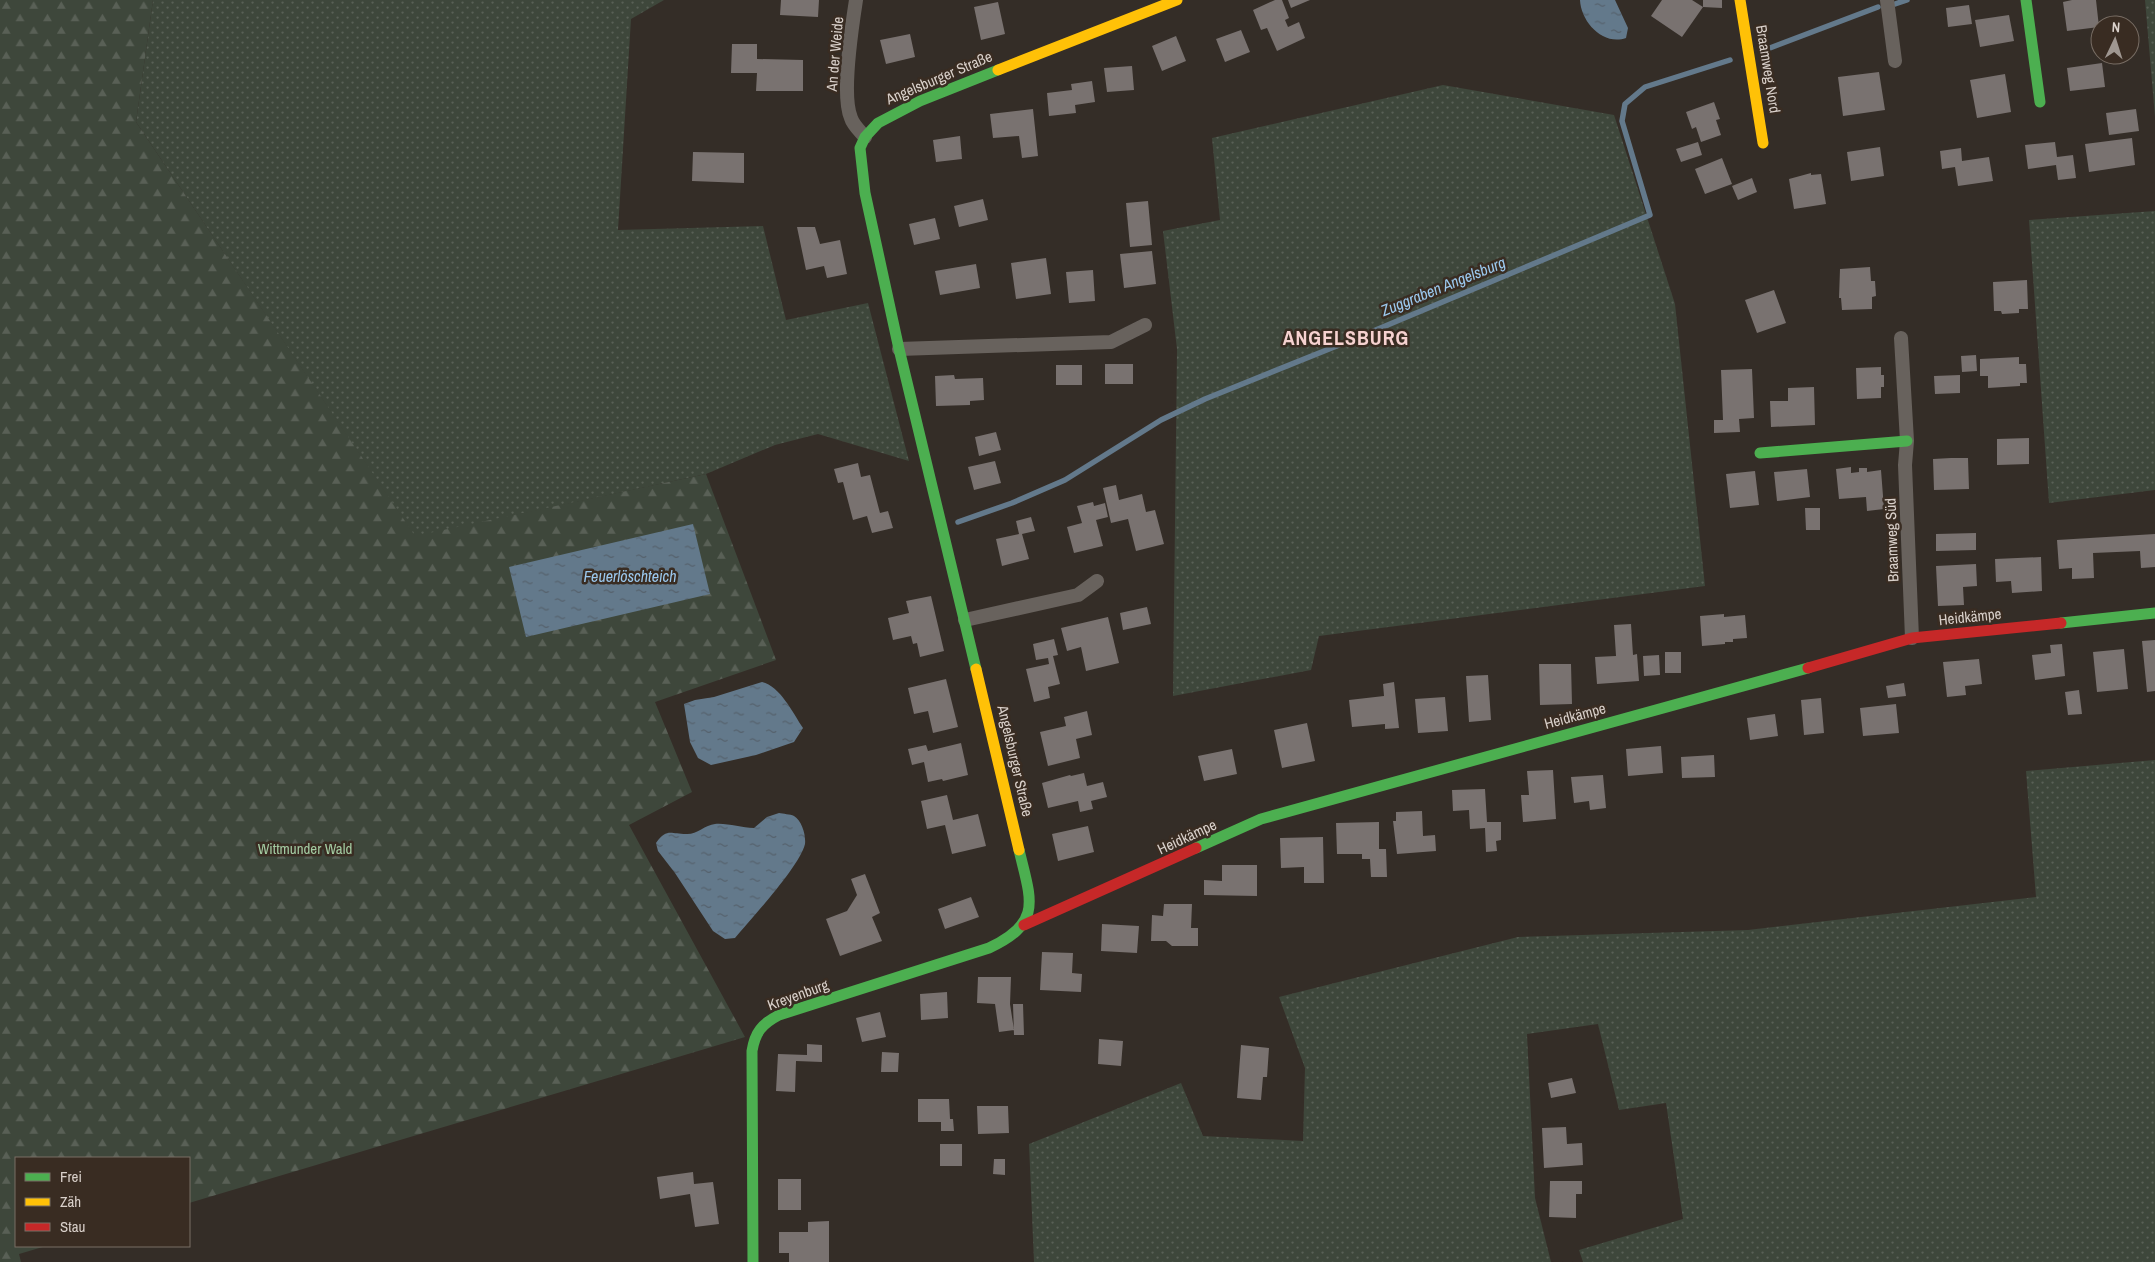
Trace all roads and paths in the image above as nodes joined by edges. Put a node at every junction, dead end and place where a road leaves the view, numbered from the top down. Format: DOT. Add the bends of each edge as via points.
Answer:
graph roads {
  1 [pos="856,0"];
  2 [pos="1177,0"];
  3 [pos="1740,0"];
  4 [pos="1887,0"];
  5 [pos="2026,0"];
  6 [pos="1895,60"];
  7 [pos="2040,102"];
  8 [pos="865,137"];
  9 [pos="1763,143"];
  10 [pos="1145,325"];
  11 [pos="1901,338"];
  12 [pos="898,349"];
  13 [pos="1907,441"];
  14 [pos="1760,454"];
  15 [pos="1097,581"];
  16 [pos="2155,613"];
  17 [pos="965,620"];
  18 [pos="1912,638"];
  19 [pos="1024,925"];
  20 [pos="753,1262"];
  1 -- 8 [label="street, An der Weide" via="847,101 851,119"];
  2 -- 8 [label="street, Angelsburger Straße" via="920,101 878,123"];
  3 -- 9 [label="street, Braamweg Nord"];
  4 -- 6 [label="street"];
  5 -- 7 [label="street"];
  8 -- 12 [label="street, Angelsburger Straße" via="860,148 865,193"];
  10 -- 12 [label="street" via="1111,342"];
  11 -- 13 [label="street, Braamweg Süd"];
  12 -- 17 [label="street, Angelsburger Straße"];
  13 -- 14 [label="street"];
  13 -- 18 [label="street, Braamweg Süd" via="1905,465"];
  15 -- 17 [label="street" via="1078,595"];
  16 -- 18 [label="street, Heidkämpe"];
  17 -- 19 [label="street, Angelsburger Straße" via="1030,894"];
  18 -- 19 [label="street, Heidkämpe" via="1261,819"];
  19 -- 20 [label="street, Kreyenburg" via="1010,938 989,948 779,1016 764,1023 755,1034 752,1051"];
}
